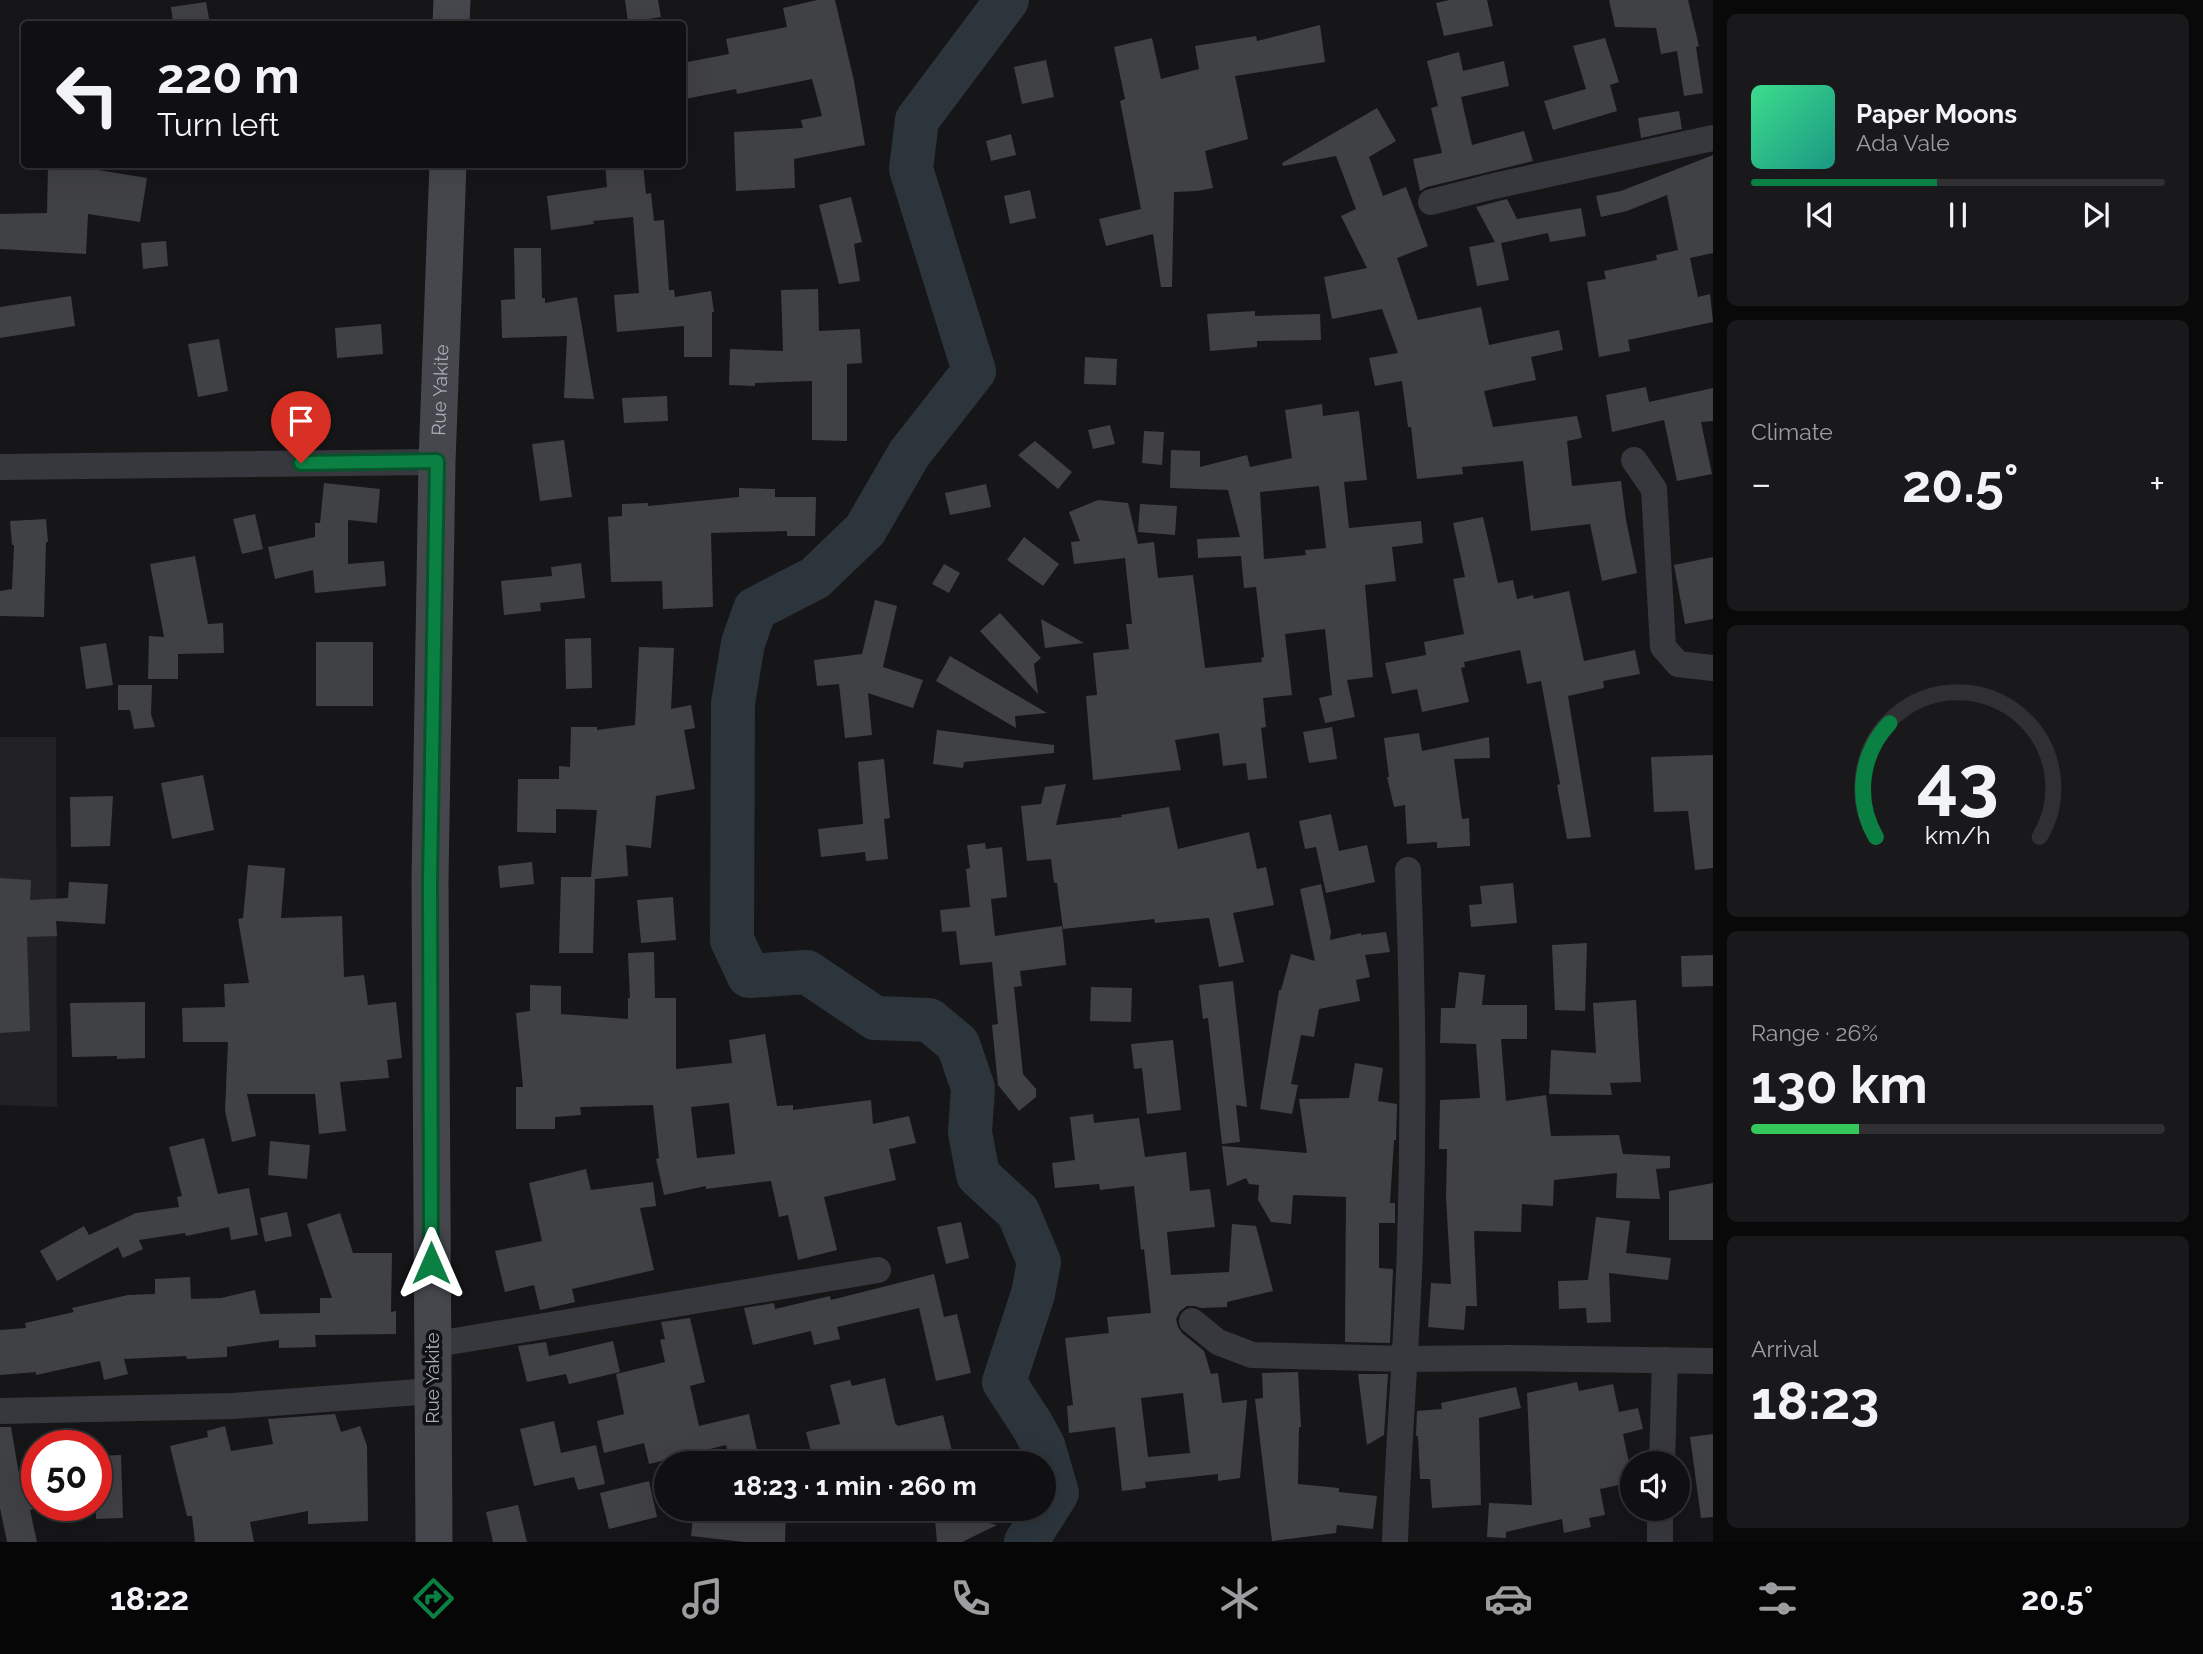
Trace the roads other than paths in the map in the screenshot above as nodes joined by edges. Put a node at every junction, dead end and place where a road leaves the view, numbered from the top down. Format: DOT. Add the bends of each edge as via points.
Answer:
graph roads {
  1 [pos="452,0"];
  2 [pos="451,21"];
  3 [pos="1713,138"];
  4 [pos="448,168"];
  5 [pos="1431,202"];
  6 [pos="1634,460"];
  7 [pos="437,461"];
  8 [pos="0,467"];
  9 [pos="1713,668"];
  10 [pos="1408,870"];
  11 [pos="878,1270"];
  12 [pos="1192,1321"];
  13 [pos="431,1345"];
  14 [pos="1405,1359"];
  15 [pos="1665,1360"];
  16 [pos="1713,1360"];
  17 [pos="431,1391"];
  18 [pos="0,1411"];
  19 [pos="1662,1451"];
  20 [pos="1660,1521"];
  21 [pos="434,1542"];
  22 [pos="1395,1542"];
  23 [pos="1660,1542"];
  1 -- 2 [label="main road"];
  3 -- 5 [label="street"];
  4 -- 7 [label="main road, Rue Yakite"];
  6 -- 9 [label="street" via="1654,489 1662,647 1678,664"];
  7 -- 8 [label="street"];
  7 -- 13 [label="main road, Rue Yakite" via="430,880"];
  10 -- 14 [label="street" via="1413,991"];
  11 -- 13 [label="street"];
  12 -- 14 [label="street" via="1218,1342 1252,1355"];
  13 -- 17 [label="main road, Rue Yakite"];
  14 -- 15 [label="street"];
  14 -- 22 [label="street"];
  15 -- 16 [label="street"];
  15 -- 19 [label="street"];
  17 -- 18 [label="street" via="233,1406"];
  17 -- 21 [label="main road, Rue Yakite"];
  20 -- 23 [label="street"];
}
